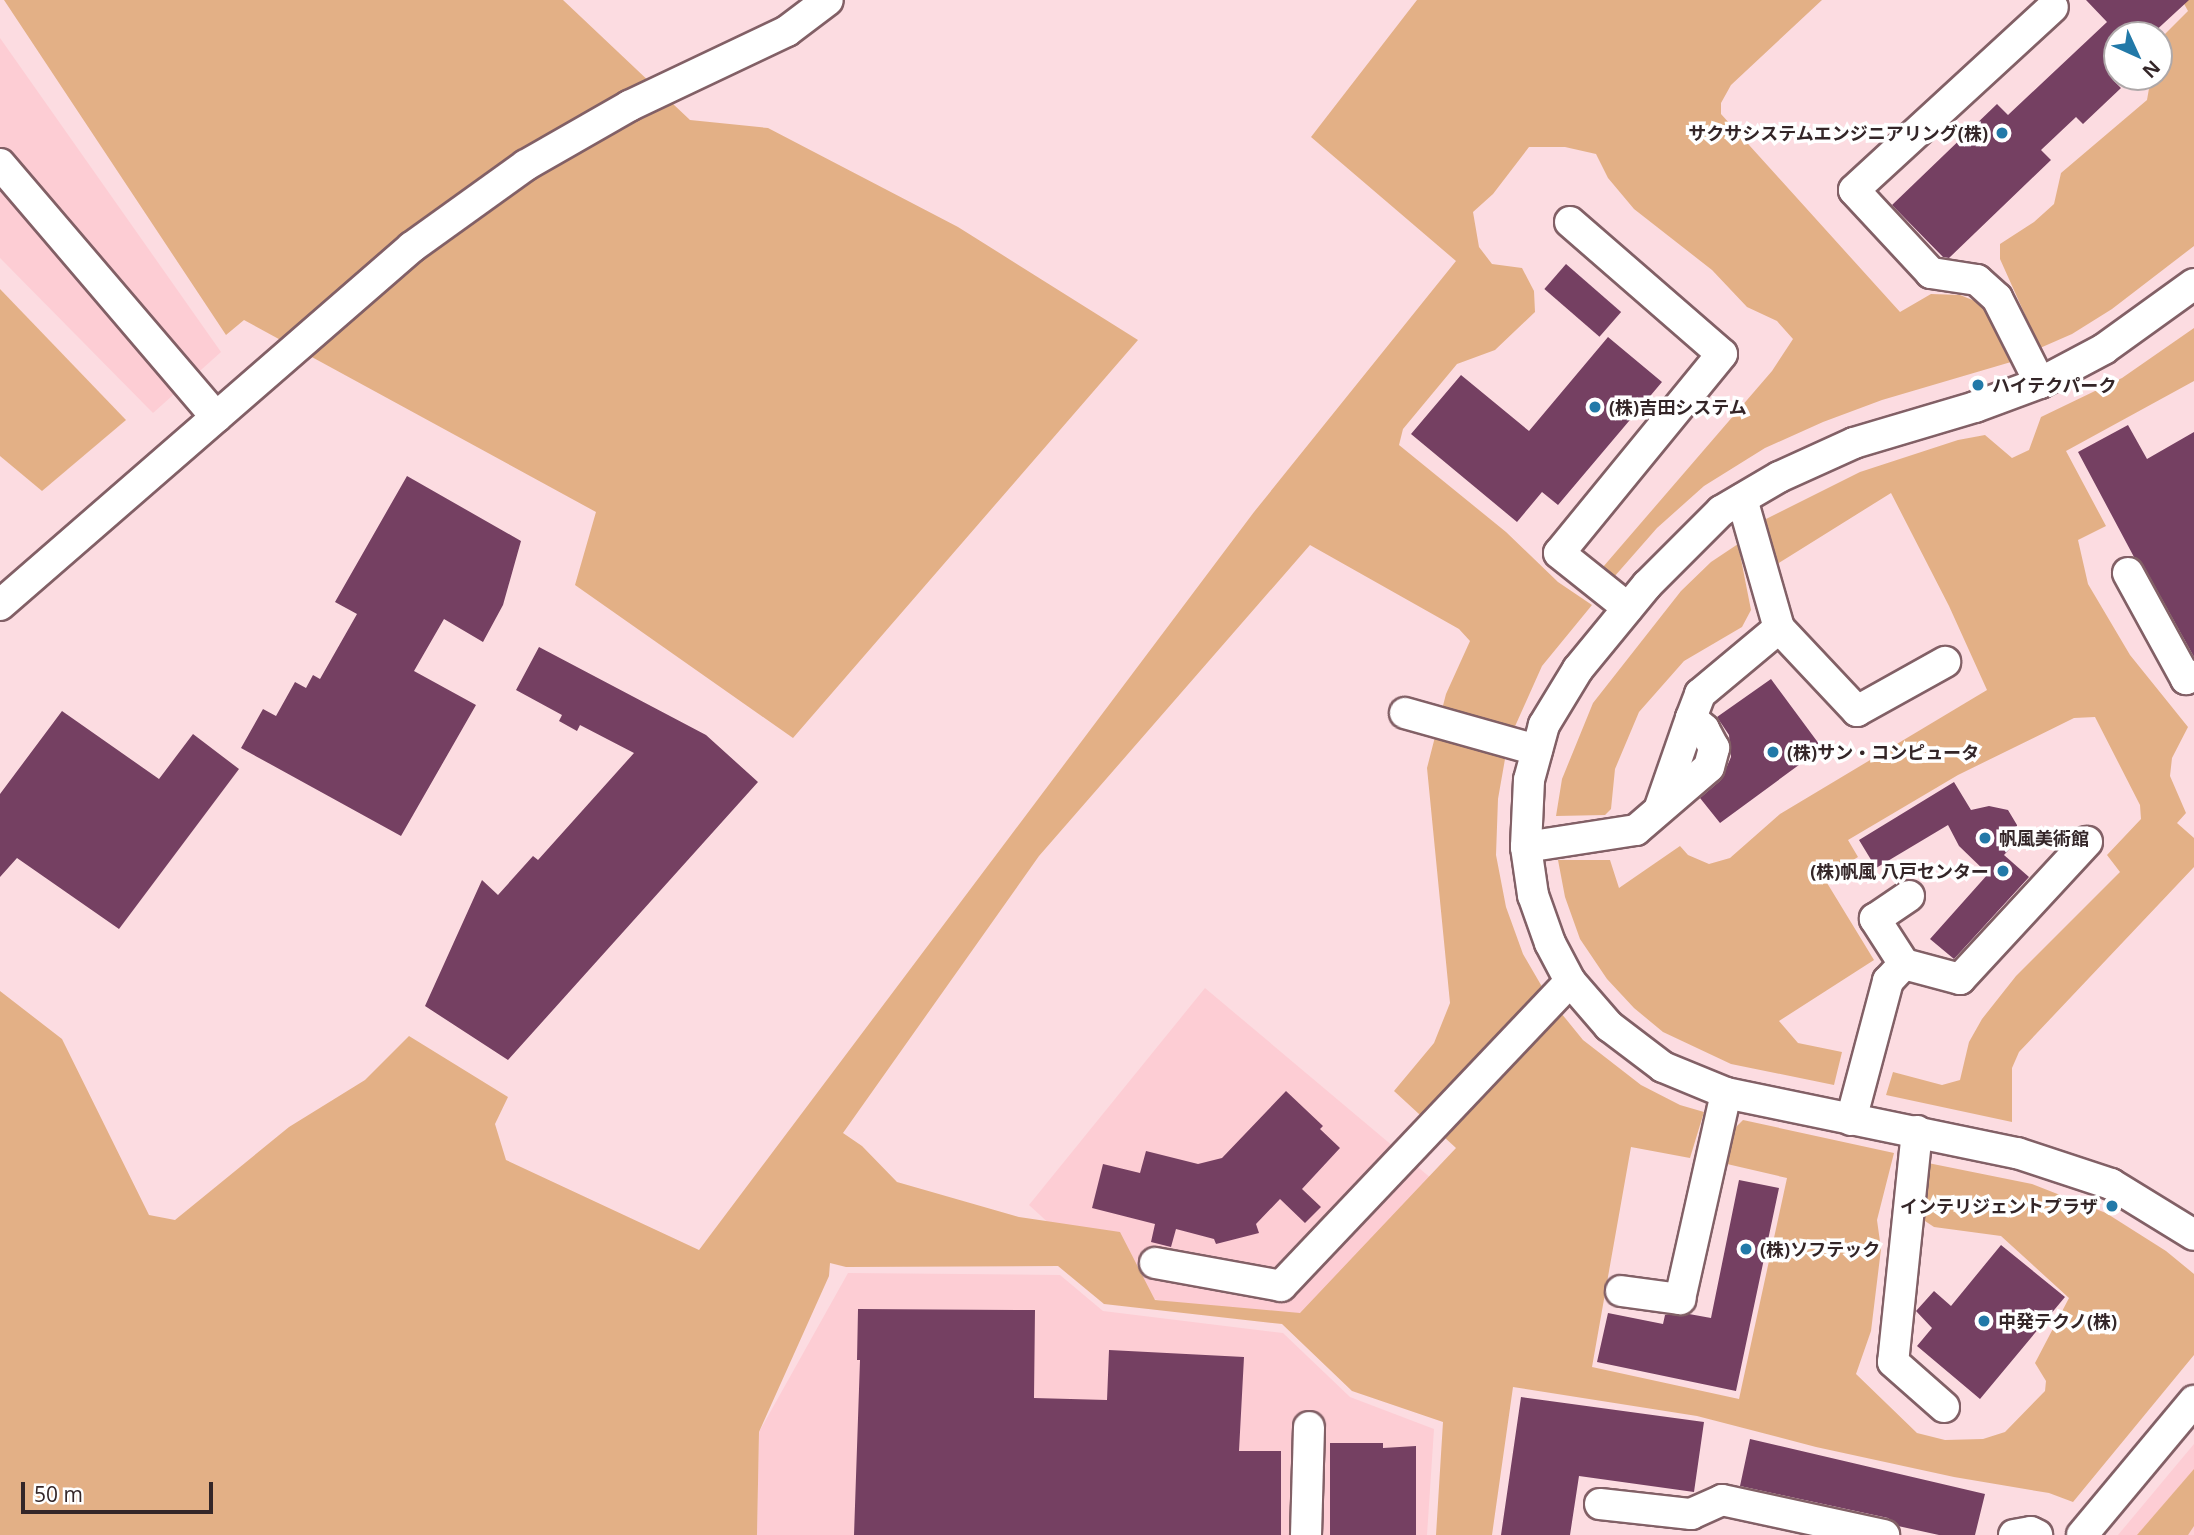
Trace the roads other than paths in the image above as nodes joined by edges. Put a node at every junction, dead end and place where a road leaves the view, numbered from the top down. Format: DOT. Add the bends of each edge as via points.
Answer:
graph roads {
  1 [pos="828,0"];
  2 [pos="2053,7"];
  3 [pos="0,164"];
  4 [pos="1570,222"];
  5 [pos="2194,284"];
  6 [pos="2040,383"];
  7 [pos="216,417"];
  8 [pos="1742,499"];
  9 [pos="2128,573"];
  10 [pos="0,605"];
  11 [pos="1628,608"];
  12 [pos="1779,628"];
  13 [pos="1945,662"];
  14 [pos="2194,676"];
  15 [pos="1405,713"];
  16 [pos="1537,750"];
  17 [pos="2087,842"];
  18 [pos="1526,847"];
  19 [pos="1909,896"];
  20 [pos="1904,964"];
  21 [pos="1570,981"];
  22 [pos="1726,1093"];
  23 [pos="1851,1120"];
  24 [pos="1917,1131"];
  25 [pos="2194,1234"];
  26 [pos="1155,1263"];
  27 [pos="1621,1291"];
  28 [pos="2194,1401"];
  29 [pos="1944,1407"];
  30 [pos="1309,1427"];
  31 [pos="1600,1504"];
  32 [pos="1693,1524"];
  33 [pos="1306,1535"];
  34 [pos="1884,1535"];
  35 [pos="2014,1535"];
  36 [pos="2037,1535"];
  37 [pos="2082,1535"];
  1 -- 7 [label="street" via="787,31 629,106 526,165 412,247"];
  2 -- 6 [label="street" via="1854,190 1931,274 1977,280 1997,298"];
  3 -- 7 [label="street"];
  4 -- 11 [label="street" via="1722,354 1559,552"];
  5 -- 6 [label="street" via="2104,349"];
  6 -- 8 [label="street" via="1854,443"];
  7 -- 10 [label="street"];
  8 -- 11 [label="street" via="1721,511"];
  8 -- 12 [label="street"];
  9 -- 14 [label="street" via="2186,679"];
  11 -- 16 [label="street" via="1578,669 1544,725"];
  12 -- 13 [label="street" via="1857,711"];
  12 -- 18 [label="street" via="1700,694 1659,810 1636,830"];
  15 -- 16 [label="street"];
  16 -- 18 [label="street" via="1529,779"];
  17 -- 20 [label="street" via="1960,979"];
  18 -- 21 [label="street" via="1533,895"];
  19 -- 20 [label="street" via="1875,919"];
  20 -- 23 [label="street" via="1888,981"];
  21 -- 22 [label="street" via="1609,1026 1662,1067"];
  21 -- 26 [label="street" via="1281,1286"];
  22 -- 23 [label="street"];
  22 -- 27 [label="street" via="1680,1299"];
  23 -- 24 [label="street"];
  24 -- 25 [label="street" via="2017,1153 2111,1184"];
  24 -- 29 [label="street" via="1893,1362"];
  28 -- 37 [label="street"];
  30 -- 33 [label="street"];
  31 -- 32 [label="street"];
  32 -- 34 [label="street" via="1722,1500"];
  35 -- 36 [label="street"];
}
